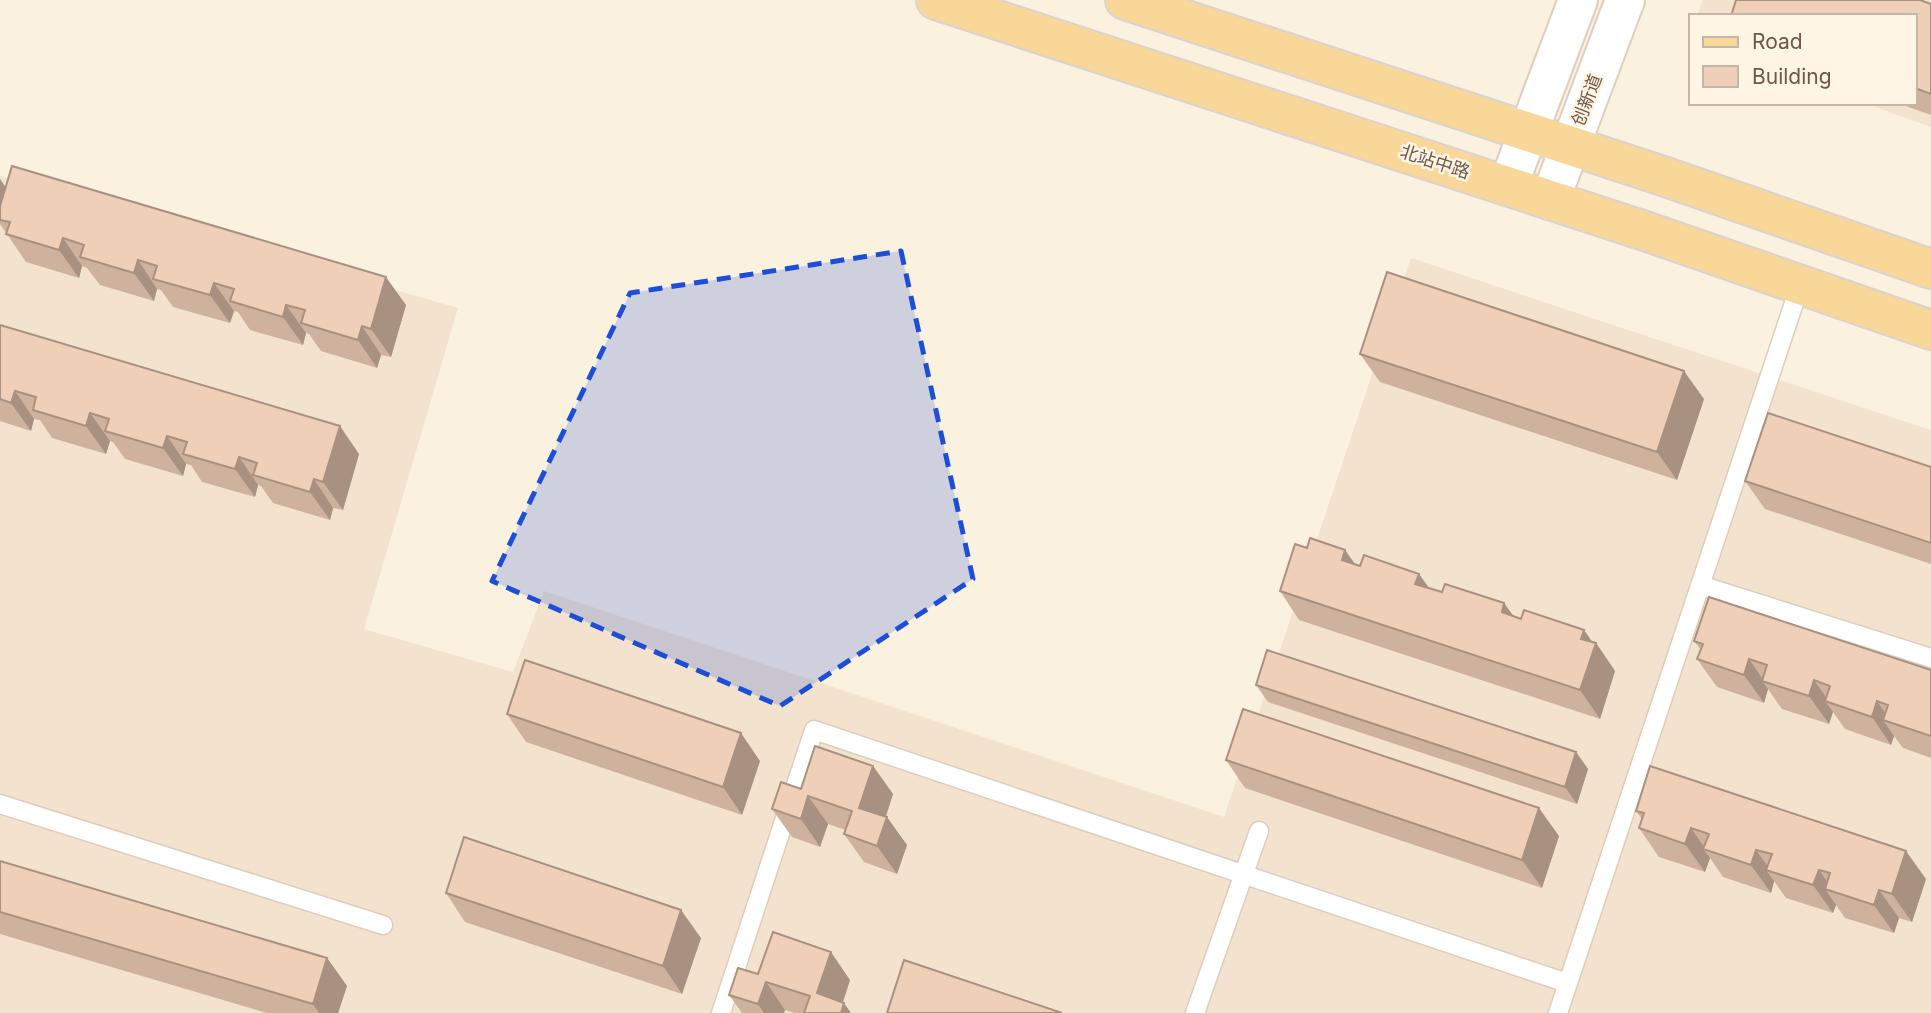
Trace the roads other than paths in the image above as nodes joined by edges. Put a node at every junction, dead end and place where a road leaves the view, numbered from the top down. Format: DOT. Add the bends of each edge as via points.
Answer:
graph roads {
  1 [pos="936,0"];
  2 [pos="1125,0"];
  3 [pos="1578,0"];
  4 [pos="1625,0"];
  5 [pos="1528,132"];
  6 [pos="1570,145"];
  7 [pos="1508,186"];
  8 [pos="1550,200"];
  9 [pos="1931,269"];
  10 [pos="1800,285"];
  11 [pos="1931,330"];
  12 [pos="1700,585"];
  13 [pos="1931,658"];
  14 [pos="0,804"];
  15 [pos="1259,831"];
  16 [pos="1244,874"];
  17 [pos="383,925"];
  18 [pos="1567,983"];
  19 [pos="721,1013"];
  20 [pos="1195,1013"];
  21 [pos="1558,1013"];
  1 -- 7 [label="main road, 北站中路"];
  2 -- 5 [label="main road"];
  3 -- 5 [label="street"];
  4 -- 6 [label="street, 创新道"];
  5 -- 6 [label="main road"];
  5 -- 7 [label="street"];
  6 -- 8 [label="street, 创新道"];
  6 -- 9 [label="main road"];
  7 -- 8 [label="main road, 北站中路"];
  8 -- 10 [label="main road, 北站中路"];
  10 -- 11 [label="main road, 北站中路"];
  10 -- 12 [label="lane"];
  12 -- 13 [label="lane"];
  12 -- 18 [label="lane"];
  14 -- 17 [label="lane"];
  15 -- 16 [label="lane"];
  16 -- 18 [label="lane"];
  16 -- 19 [label="lane" via="814,730"];
  16 -- 20 [label="lane"];
  18 -- 21 [label="lane"];
}
